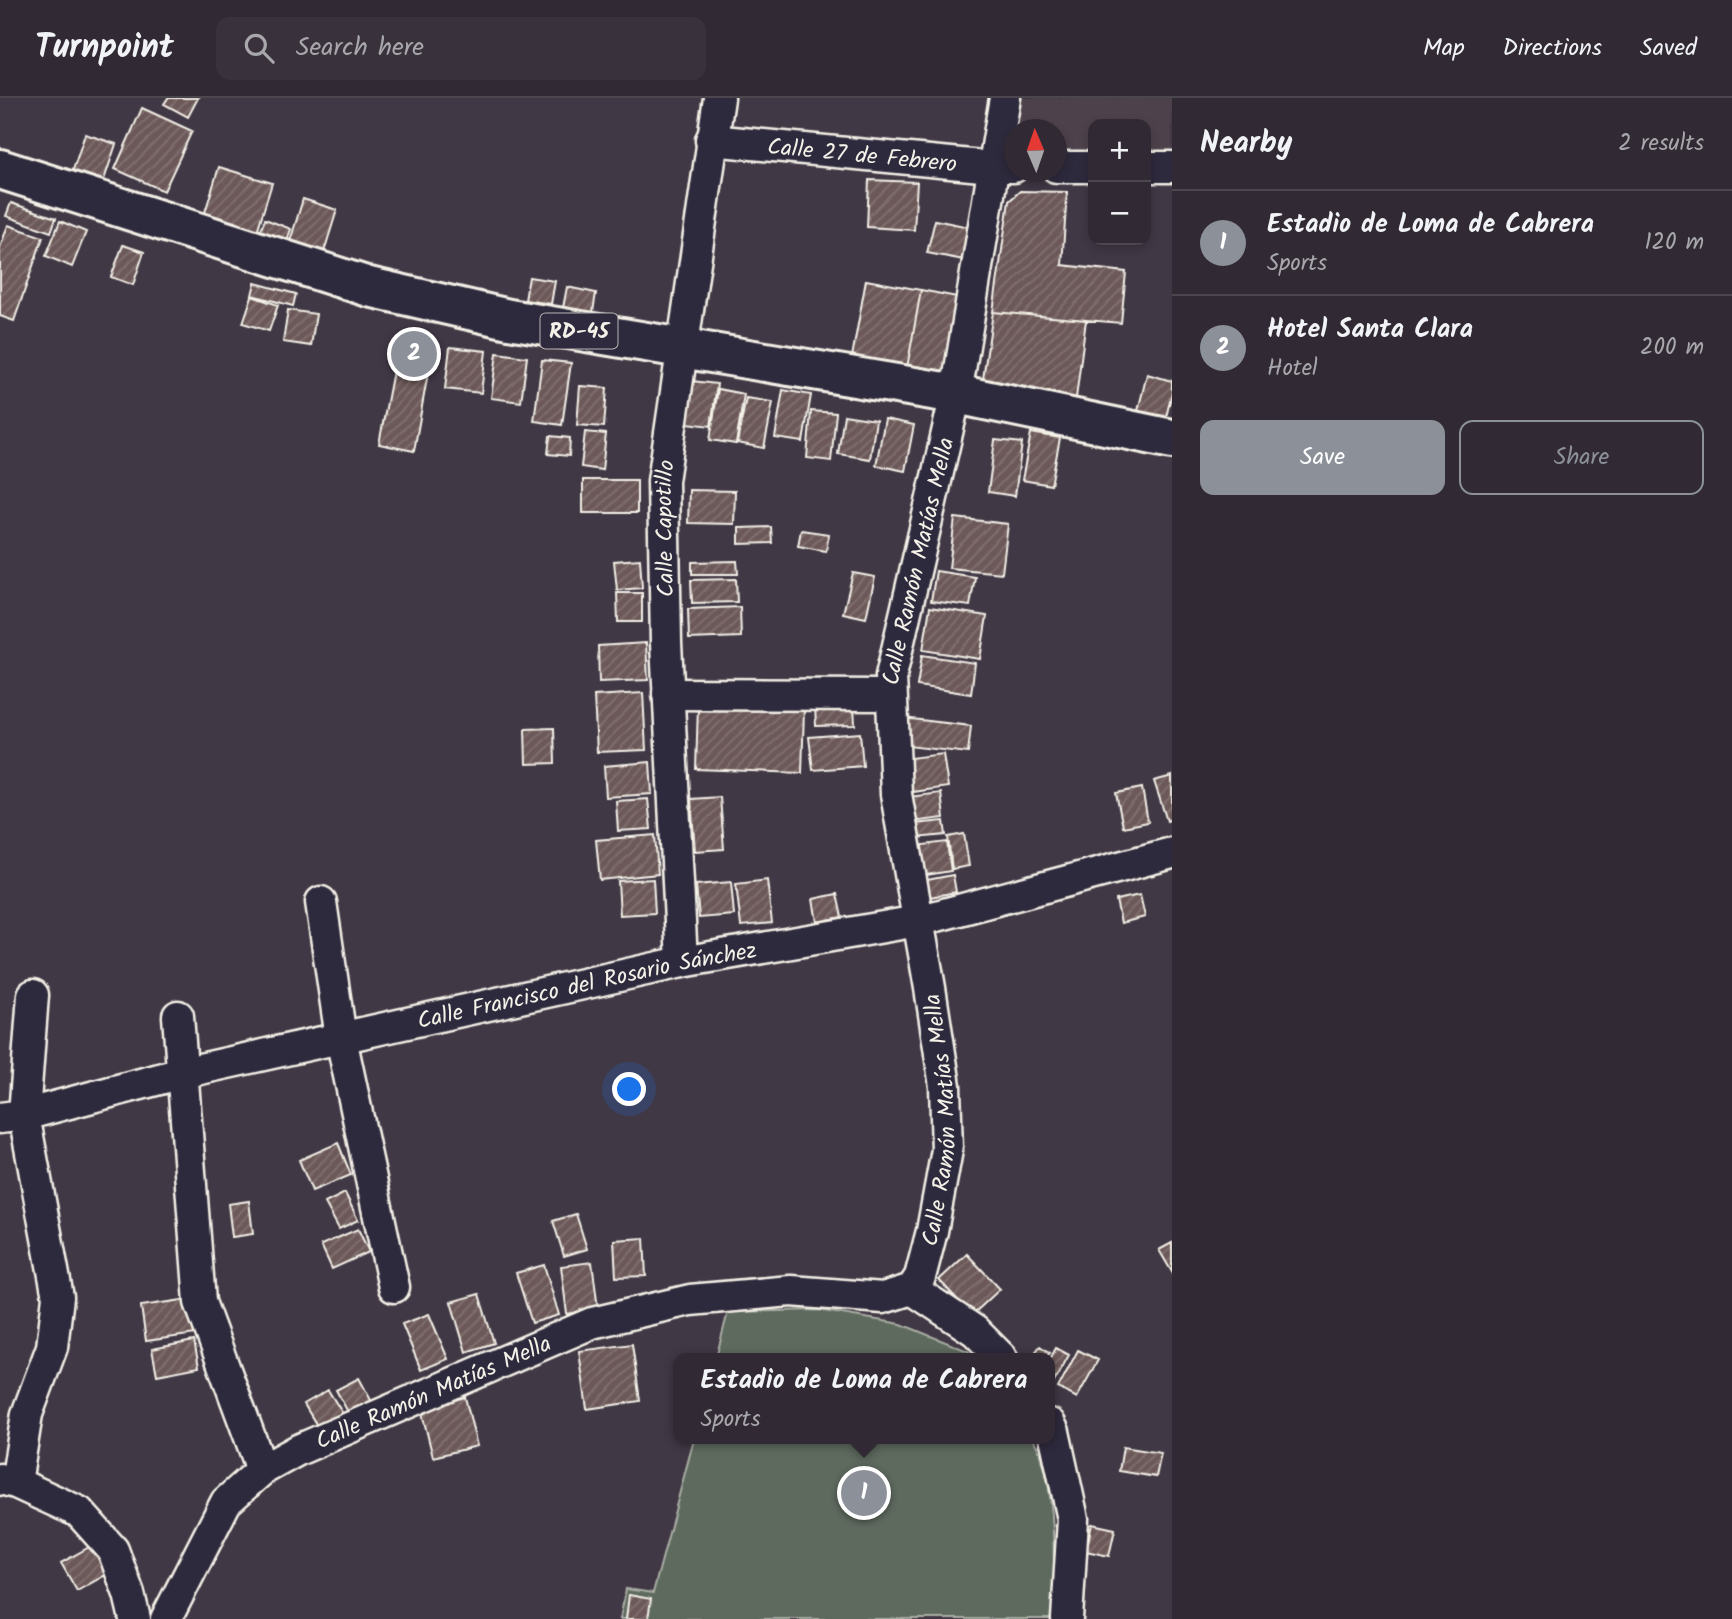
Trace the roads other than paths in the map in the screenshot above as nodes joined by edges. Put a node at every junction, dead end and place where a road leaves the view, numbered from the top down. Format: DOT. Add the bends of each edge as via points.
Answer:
graph roads {
  1 [pos="719,98"];
  2 [pos="1005,98"];
  3 [pos="711,140"];
  4 [pos="1003,167"];
  5 [pos="1067,167"];
  6 [pos="1088,167"];
  7 [pos="1151,167"];
  8 [pos="1172,167"];
  9 [pos="0,169"];
  10 [pos="682,349"];
  11 [pos="956,394"];
  12 [pos="1172,439"];
  13 [pos="668,694"];
  14 [pos="891,695"];
  15 [pos="1171,859"];
  16 [pos="321,902"];
  17 [pos="918,922"];
  18 [pos="682,962"];
  19 [pos="33,995"];
  20 [pos="178,1016"];
  21 [pos="341,1038"];
  22 [pos="182,1073"];
  23 [pos="12,1116"];
  24 [pos="394,1287"];
  25 [pos="912,1289"];
  26 [pos="997,1353"];
  27 [pos="1055,1437"];
  28 [pos="262,1471"];
  29 [pos="8,1481"];
  30 [pos="135,1619"];
  31 [pos="166,1619"];
  32 [pos="1067,1619"];
  1 -- 3 [label="street, Calle Capotillo"];
  2 -- 4 [label="street, Calle Ramón Matías Mella"];
  3 -- 4 [label="street, Calle 27 de Febrero"];
  3 -- 10 [label="street, Calle Capotillo"];
  4 -- 11 [label="street, Calle Ramón Matías Mella"];
  5 -- 6 [label="street"];
  7 -- 8 [label="street"];
  9 -- 10 [label="main road, RD-45" via="369,287"];
  10 -- 11 [label="main road, RD-45"];
  10 -- 13 [label="street, Calle Capotillo" via="663,481"];
  11 -- 12 [label="main road, RD-45"];
  11 -- 14 [label="street, Calle Ramón Matías Mella" via="891,676"];
  13 -- 14 [label="street"];
  13 -- 18 [label="street, Calle Capotillo"];
  14 -- 17 [label="street, Calle Ramón Matías Mella" via="896,794"];
  15 -- 17 [label="street, Calle Francisco del Rosario Sánchez"];
  16 -- 21 [label="street"];
  17 -- 18 [label="street, Calle Francisco del Rosario Sánchez"];
  17 -- 25 [label="street, Calle Ramón Matías Mella" via="945,1086 947,1150 932,1231 920,1277"];
  18 -- 21 [label="street, Calle Francisco del Rosario Sánchez"];
  19 -- 23 [label="street"];
  20 -- 22 [label="street"];
  21 -- 22 [label="street, Calle Francisco del Rosario Sánchez"];
  21 -- 24 [label="street"];
  22 -- 23 [label="street, Calle Francisco del Rosario Sánchez"];
  22 -- 28 [label="street" via="200,1302"];
  23 -- 29 [label="street" via="58,1297 52,1347"];
  25 -- 26 [label="street" via="975,1331"];
  25 -- 28 [label="street, Calle Ramón Matías Mella" via="883,1298 791,1291 690,1300 592,1323 299,1450"];
  27 -- 32 [label="street" via="1073,1519"];
  28 -- 31 [label="street, Calle Ramón Matías Mella" via="226,1502"];
  29 -- 30 [label="street" via="79,1512 113,1550"];
}
